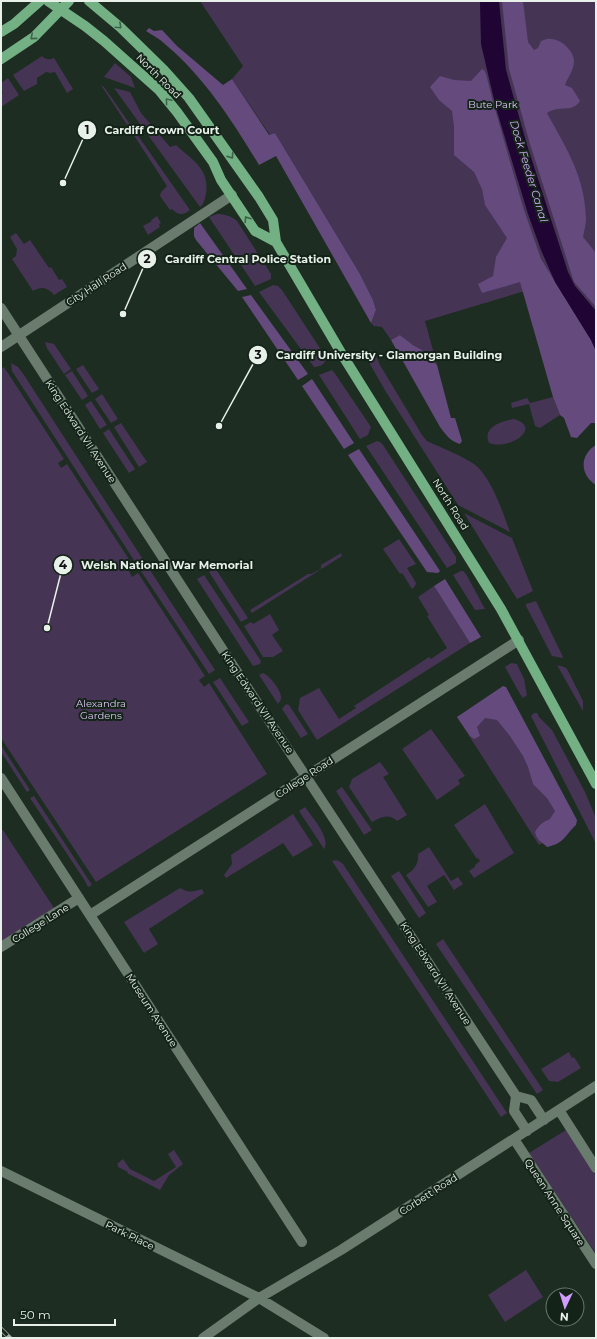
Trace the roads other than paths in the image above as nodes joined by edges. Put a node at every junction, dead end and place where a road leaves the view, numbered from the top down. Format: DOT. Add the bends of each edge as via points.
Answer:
graph roads {
  1 [pos="40,1"];
  2 [pos="48,1"];
  3 [pos="69,1"];
  4 [pos="89,1"];
  5 [pos="61,10"];
  6 [pos="1,32"];
  7 [pos="1,59"];
  8 [pos="232,195"];
  9 [pos="276,242"];
  10 [pos="1,308"];
  11 [pos="18,335"];
  12 [pos="1,347"];
  13 [pos="518,640"];
  14 [pos="307,776"];
  15 [pos="1,778"];
  16 [pos="596,784"];
  17 [pos="79,898"];
  18 [pos="90,915"];
  19 [pos="1,947"];
  20 [pos="596,1086"];
  21 [pos="516,1096"];
  22 [pos="559,1110"];
  23 [pos="544,1120"];
  24 [pos="527,1131"];
  25 [pos="514,1139"];
  26 [pos="596,1168"];
  27 [pos="1,1171"];
  28 [pos="302,1242"];
  29 [pos="596,1264"];
  30 [pos="259,1298"];
  31 [pos="203,1338"];
  32 [pos="324,1338"];
  1 -- 6 [label="main road"];
  2 -- 5 [label="main road, North Road"];
  3 -- 5 [label="main road"];
  4 -- 9 [label="main road, North Road, one-way" via="120,27 190,98 273,220"];
  5 -- 7 [label="main road, one-way" via="34,37"];
  8 -- 5 [label="main road, North Road, one-way" via="213,162 159,90 104,41"];
  9 -- 8 [label="main road, North Road, one-way" via="255,232"];
  8 -- 11 [label="street, City Hall Road"];
  9 -- 13 [label="main road, North Road"];
  10 -- 11 [label="street, King Edward VII Avenue"];
  11 -- 12 [label="street, City Hall Road"];
  11 -- 14 [label="street, King Edward VII Avenue"];
  13 -- 14 [label="street, College Road"];
  13 -- 16 [label="main road, North Road"];
  14 -- 18 [label="street, College Road"];
  14 -- 21 [label="street, King Edward VII Avenue"];
  15 -- 17 [label="street, Museum Avenue"];
  17 -- 18 [label="street, Museum Avenue"];
  17 -- 19 [label="street, College Lane"];
  18 -- 28 [label="street, Museum Avenue"];
  20 -- 22 [label="street, Corbett Road"];
  21 -- 23 [label="street" via="532,1100"];
  21 -- 24 [label="street" via="514,1111"];
  22 -- 23 [label="street, Corbett Road"];
  22 -- 26 [label="street"];
  23 -- 24 [label="street, Corbett Road"];
  24 -- 25 [label="street, Corbett Road"];
  25 -- 29 [label="street, Queen Anne Square"];
  25 -- 30 [label="street, Corbett Road" via="341,1250"];
  27 -- 30 [label="street, Park Place"];
  30 -- 31 [label="street, Corbett Road"];
  30 -- 32 [label="street, Park Place"];
}
